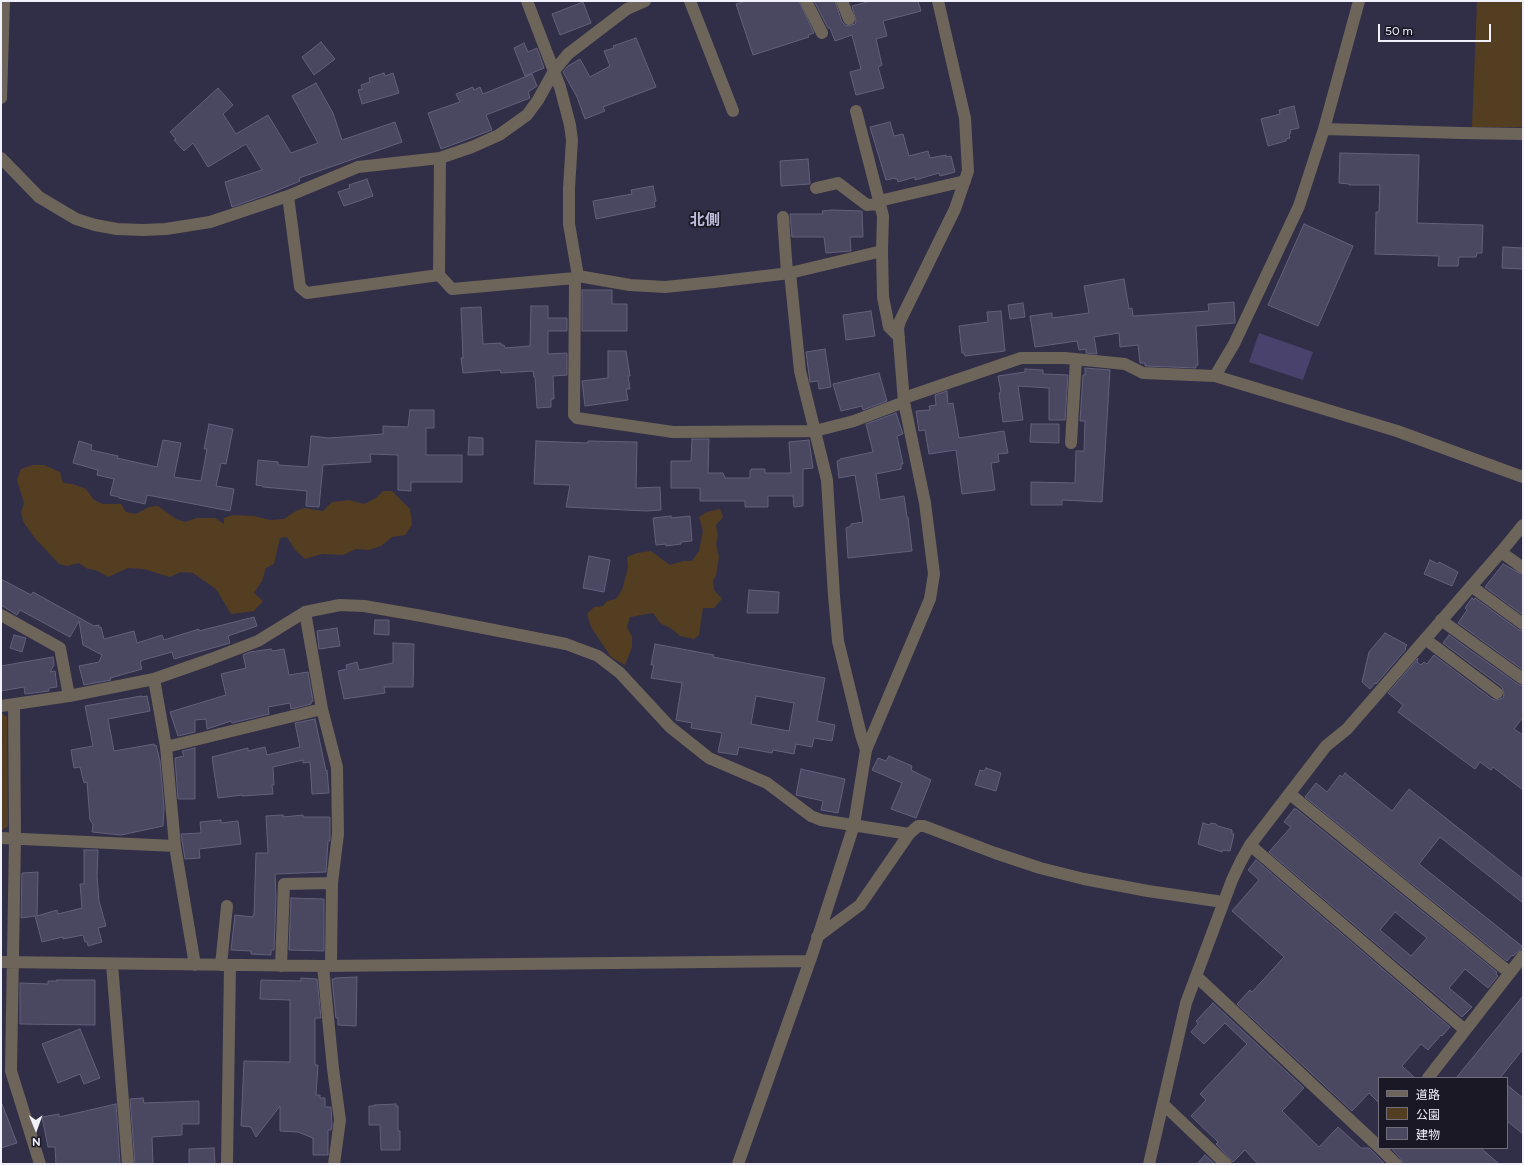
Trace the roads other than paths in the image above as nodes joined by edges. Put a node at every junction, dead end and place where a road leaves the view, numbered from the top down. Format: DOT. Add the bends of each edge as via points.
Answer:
graph roads {
  1 [pos="4,1"];
  2 [pos="527,1"];
  3 [pos="645,1"];
  4 [pos="690,1"];
  5 [pos="806,1"];
  6 [pos="842,1"];
  7 [pos="938,1"];
  8 [pos="1359,1"];
  9 [pos="849,19"];
  10 [pos="822,33"];
  11 [pos="554,71"];
  12 [pos="1,98"];
  13 [pos="733,111"];
  14 [pos="856,111"];
  15 [pos="1324,129"];
  16 [pos="1523,134"];
  17 [pos="1,154"];
  18 [pos="1,158"];
  19 [pos="440,158"];
  20 [pos="964,181"];
  21 [pos="816,188"];
  22 [pos="288,196"];
  23 [pos="879,202"];
  24 [pos="783,217"];
  25 [pos="882,251"];
  26 [pos="789,273"];
  27 [pos="439,275"];
  28 [pos="576,277"];
  29 [pos="899,337"];
  30 [pos="1076,359"];
  31 [pos="1215,376"];
  32 [pos="904,400"];
  33 [pos="815,431"];
  34 [pos="1071,443"];
  35 [pos="1523,477"];
  36 [pos="1523,524"];
  37 [pos="1501,552"];
  38 [pos="1523,568"];
  39 [pos="1471,586"];
  40 [pos="305,612"];
  41 [pos="1,615"];
  42 [pos="1441,620"];
  43 [pos="1523,624"];
  44 [pos="1425,639"];
  45 [pos="154,679"];
  46 [pos="1523,680"];
  47 [pos="1497,693"];
  48 [pos="68,696"];
  49 [pos="14,704"];
  50 [pos="1,706"];
  51 [pos="322,709"];
  52 [pos="166,747"];
  53 [pos="866,750"];
  54 [pos="1290,794"];
  55 [pos="854,825"];
  56 [pos="910,834"];
  57 [pos="1,838"];
  58 [pos="15,838"];
  59 [pos="1250,845"];
  60 [pos="176,846"];
  61 [pos="332,883"];
  62 [pos="1223,902"];
  63 [pos="227,906"];
  64 [pos="817,937"];
  65 [pos="1523,956"];
  66 [pos="809,961"];
  67 [pos="6,962"];
  68 [pos="112,964"];
  69 [pos="195,965"];
  70 [pos="225,965"];
  71 [pos="281,966"];
  72 [pos="327,966"];
  73 [pos="1510,973"];
  74 [pos="1196,976"];
  75 [pos="1465,1030"];
  76 [pos="6,1071"];
  77 [pos="1429,1077"];
  78 [pos="1164,1105"];
  79 [pos="1378,1144"];
  80 [pos="1383,1149"];
  81 [pos="40,1164"];
  82 [pos="128,1164"];
  83 [pos="227,1164"];
  84 [pos="334,1164"];
  85 [pos="738,1164"];
  86 [pos="1150,1164"];
  87 [pos="1226,1164"];
  88 [pos="1396,1164"];
  1 -- 12 [label="street"];
  2 -- 11 [label="street"];
  3 -- 11 [label="street" via="627,9 595,32 568,54"];
  4 -- 13 [label="street"];
  5 -- 10 [label="street"];
  6 -- 9 [label="street"];
  7 -- 20 [label="street" via="965,118 968,171"];
  8 -- 15 [label="street"];
  11 -- 19 [label="street" via="527,115 499,135 472,148"];
  11 -- 28 [label="street" via="572,140 569,224"];
  14 -- 23 [label="street"];
  15 -- 16 [label="street"];
  15 -- 31 [label="street" via="1299,206 1234,344"];
  17 -- 18 [label="street"];
  18 -- 22 [label="street" via="39,197 76,219 117,229 166,229 210,222"];
  19 -- 22 [label="street" via="358,167"];
  19 -- 27 [label="street"];
  20 -- 23 [label="street"];
  20 -- 29 [label="street" via="955,209 900,321"];
  21 -- 23 [label="street" via="838,183 867,204"];
  22 -- 27 [label="street" via="300,287 307,293"];
  23 -- 25 [label="street" via="883,216"];
  24 -- 26 [label="street"];
  25 -- 26 [label="street"];
  25 -- 29 [label="street" via="883,297 889,327"];
  26 -- 28 [label="street" via="665,287 630,286"];
  26 -- 33 [label="street" via="800,371"];
  27 -- 28 [label="street" via="452,289"];
  28 -- 33 [label="street" via="574,415 577,418 672,432"];
  29 -- 32 [label="street"];
  30 -- 31 [label="street" via="1125,364 1143,373"];
  30 -- 32 [label="street" via="1021,358"];
  30 -- 34 [label="street"];
  31 -- 35 [label="street" via="1397,432"];
  32 -- 33 [label="street" via="854,421"];
  32 -- 53 [label="street" via="925,503 934,574 930,599"];
  33 -- 53 [label="street" via="827,480 838,641"];
  36 -- 37 [label="street"];
  37 -- 38 [label="street"];
  37 -- 39 [label="street"];
  39 -- 42 [label="street"];
  39 -- 43 [label="street"];
  40 -- 45 [label="street" via="258,641"];
  40 -- 51 [label="street"];
  40 -- 55 [label="street" via="340,605 364,606 566,644 598,656 620,673 670,727 709,758 767,783 811,816"];
  41 -- 48 [label="street" via="60,648"];
  42 -- 44 [label="street"];
  42 -- 46 [label="street"];
  44 -- 47 [label="street"];
  44 -- 54 [label="street" via="1347,729 1326,746"];
  45 -- 48 [label="street"];
  45 -- 52 [label="street"];
  48 -- 49 [label="street"];
  49 -- 50 [label="street"];
  49 -- 58 [label="street"];
  51 -- 52 [label="street"];
  51 -- 61 [label="street" via="336,766 338,834"];
  52 -- 60 [label="street"];
  53 -- 55 [label="street"];
  54 -- 59 [label="street"];
  54 -- 73 [label="street"];
  55 -- 56 [label="street"];
  55 -- 64 [label="street"];
  56 -- 62 [label="street" via="918,826 924,826 995,854 1040,868 1148,891"];
  56 -- 64 [label="street" via="860,905"];
  57 -- 58 [label="street"];
  58 -- 60 [label="street"];
  58 -- 67 [label="street"];
  59 -- 62 [label="street"];
  59 -- 75 [label="street"];
  60 -- 69 [label="street"];
  61 -- 71 [label="street" via="284,884"];
  61 -- 72 [label="street"];
  62 -- 74 [label="street"];
  63 -- 70 [label="street"];
  64 -- 66 [label="street"];
  65 -- 73 [label="street"];
  66 -- 72 [label="street"];
  66 -- 85 [label="street"];
  67 -- 68 [label="street"];
  67 -- 76 [label="street"];
  68 -- 69 [label="street"];
  68 -- 82 [label="street"];
  69 -- 70 [label="street"];
  70 -- 71 [label="street"];
  70 -- 83 [label="street"];
  71 -- 72 [label="street"];
  72 -- 84 [label="street" via="333,1069 340,1120"];
  73 -- 75 [label="street"];
  74 -- 78 [label="street" via="1186,1002"];
  74 -- 79 [label="street"];
  75 -- 77 [label="street"];
  76 -- 81 [label="street"];
  78 -- 86 [label="street"];
  78 -- 87 [label="street"];
  80 -- 88 [label="street"];
}
